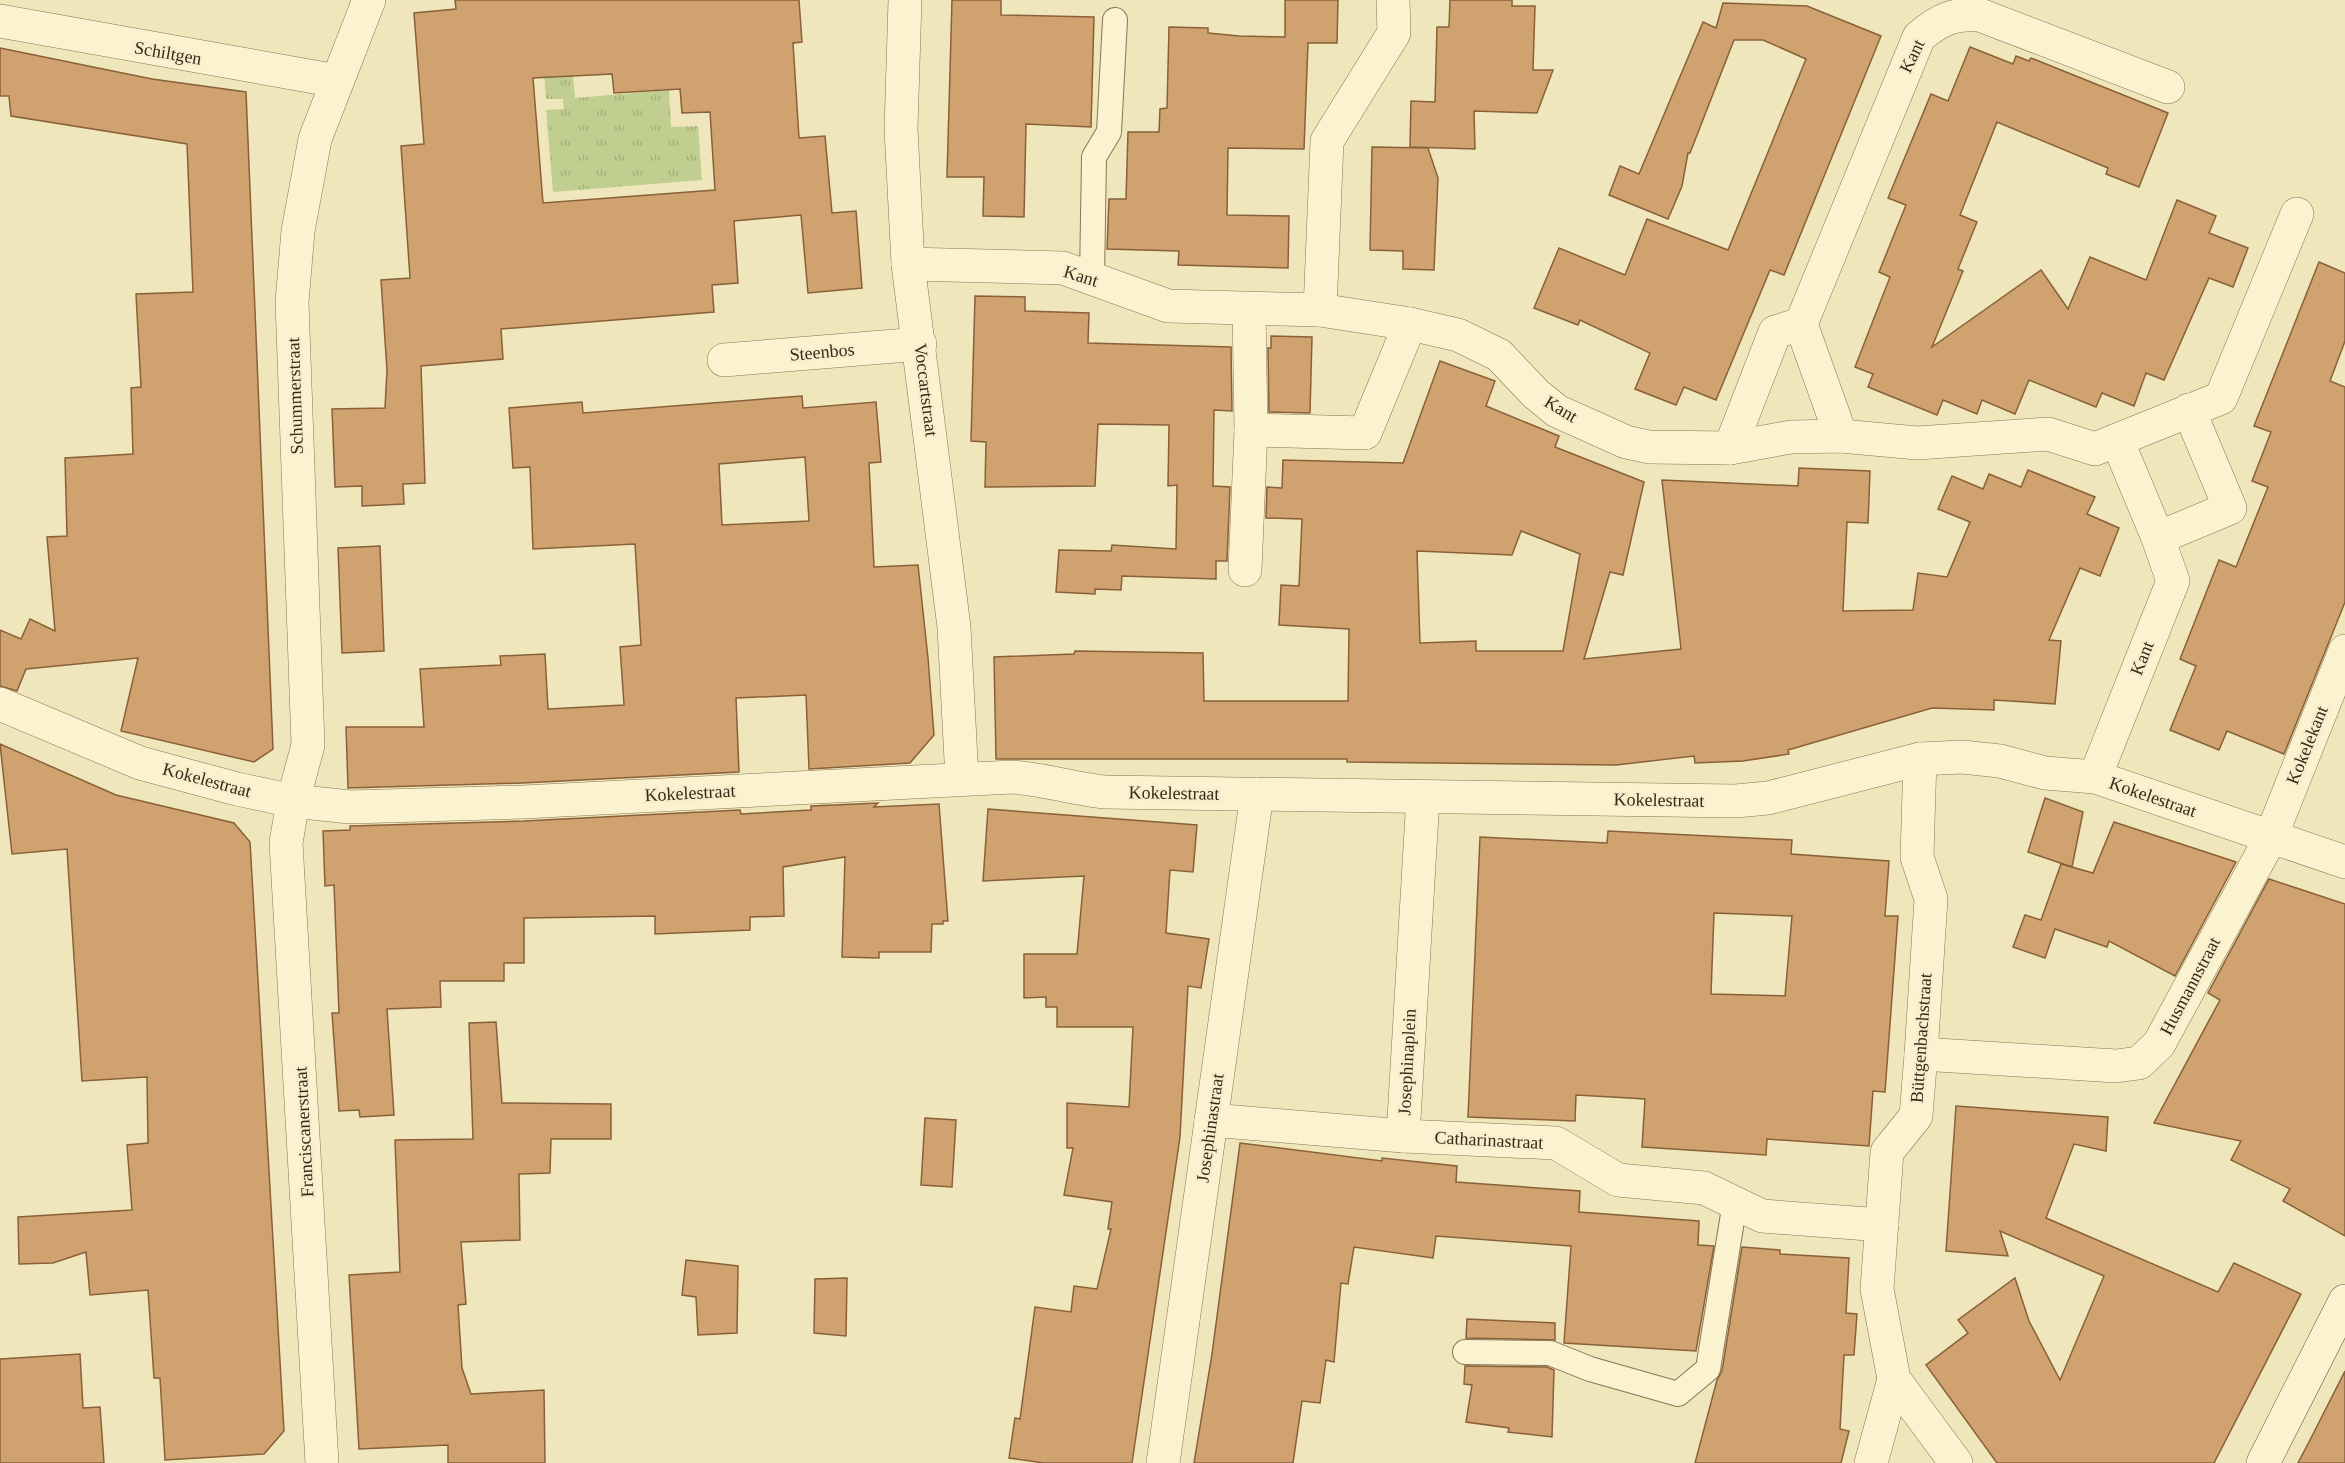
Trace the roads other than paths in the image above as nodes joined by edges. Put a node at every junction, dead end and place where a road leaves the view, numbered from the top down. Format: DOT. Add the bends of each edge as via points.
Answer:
graph roads {
  1 [pos="369,0"];
  2 [pos="905,0"];
  3 [pos="1393,0"];
  4 [pos="1115,20"];
  5 [pos="0,21"];
  6 [pos="337,81"];
  7 [pos="2168,87"];
  8 [pos="2297,214"];
  9 [pos="908,264"];
  10 [pos="1092,278"];
  11 [pos="1249,309"];
  12 [pos="1320,310"];
  13 [pos="1410,324"];
  14 [pos="1801,324"];
  15 [pos="920,344"];
  16 [pos="724,360"];
  17 [pos="2189,410"];
  18 [pos="1251,430"];
  19 [pos="1841,436"];
  20 [pos="2117,440"];
  21 [pos="1730,448"];
  22 [pos="2158,538"];
  23 [pos="1245,570"];
  24 [pos="2345,651"];
  25 [pos="0,704"];
  26 [pos="1920,759"];
  27 [pos="2095,777"];
  28 [pos="962,779"];
  29 [pos="1257,794"];
  30 [pos="1423,796"];
  31 [pos="293,801"];
  32 [pos="2270,838"];
  33 [pos="2345,862"];
  34 [pos="1921,1054"];
  35 [pos="1211,1120"];
  36 [pos="1403,1136"];
  37 [pos="1734,1202"];
  38 [pos="1882,1225"];
  39 [pos="2345,1301"];
  40 [pos="1465,1352"];
  41 [pos="1894,1379"];
  42 [pos="322,1463"];
  43 [pos="1163,1463"];
  44 [pos="1871,1463"];
  45 [pos="1956,1463"];
  46 [pos="2263,1463"];
  1 -- 6 [label="street, Schummerstraat"];
  2 -- 9 [label="street, Voccartstraat" via="901,129"];
  3 -- 12 [label="street" via="1394,33 1327,141"];
  4 -- 10 [label="lane" via="1109,132 1094,157"];
  5 -- 6 [label="street, Schiltgen"];
  6 -- 31 [label="street, Schummerstraat" via="315,139 298,231 292,302 308,745"];
  7 -- 14 [label="street, Kant" via="1980,15 1942,19 1919,37"];
  8 -- 17 [label="street, Kant" via="2221,398"];
  9 -- 10 [label="street, Kant" via="1063,268"];
  9 -- 15 [label="street, Voccartstraat"];
  10 -- 11 [label="street, Kant" via="1168,306"];
  11 -- 12 [label="street, Kant"];
  11 -- 18 [label="street"];
  12 -- 13 [label="street, Kant"];
  13 -- 18 [label="street" via="1365,433"];
  13 -- 21 [label="street, Kant" via="1458,335 1499,355 1557,411 1626,442 1649,447"];
  14 -- 19 [label="street"];
  14 -- 21 [label="street" via="1775,332"];
  15 -- 16 [label="street, Steenbos"];
  15 -- 28 [label="street, Voccartstraat" via="954,627"];
  17 -- 20 [label="street, Kant"];
  17 -- 22 [label="street" via="2230,508"];
  18 -- 23 [label="street"];
  19 -- 20 [label="street, Kant" via="1917,443 2048,434 2095,449"];
  19 -- 21 [label="street, Kant" via="1791,437"];
  20 -- 22 [label="street, Kant"];
  22 -- 27 [label="street, Kant" via="2173,581"];
  24 -- 32 [label="street, Kokelekant"];
  25 -- 31 [label="street, Kokelestraat" via="140,763"];
  26 -- 27 [label="street, Kokelestraat" via="1962,757 2000,761 2045,773"];
  26 -- 30 [label="street, Kokelestraat" via="1802,790 1736,801"];
  26 -- 34 [label="street, Büttgenbachstraat" via="1917,857 1931,899"];
  27 -- 32 [label="street, Kokelestraat"];
  28 -- 29 [label="street, Kokelestraat" via="1039,779 1105,792"];
  28 -- 31 [label="street, Kokelestraat" via="523,802 350,807"];
  29 -- 30 [label="street, Kokelestraat"];
  29 -- 35 [label="street, Josephinastraat"];
  30 -- 36 [label="street, Josephinaplein"];
  31 -- 42 [label="street, Franciscanerstraat" via="286,843"];
  32 -- 33 [label="street, Kokelestraat"];
  32 -- 34 [label="street, Husmannstraat" via="2159,1044 2139,1063 2116,1066"];
  34 -- 38 [label="street, Büttgenbachstraat" via="1916,1116 1887,1152"];
  35 -- 36 [label="street, Josephinaplein"];
  35 -- 43 [label="street, Josephinastraat"];
  36 -- 37 [label="street, Catharinastraat" via="1556,1143 1618,1180 1704,1188"];
  37 -- 38 [label="street, Catharinastraat" via="1762,1216"];
  37 -- 40 [label="lane" via="1708,1369 1678,1394 1590,1370 1550,1353"];
  38 -- 41 [label="street, Büttgenbachstraat" via="1877,1289"];
  39 -- 46 [label="street"];
  41 -- 44 [label="street, Büttgenbachstraat"];
  41 -- 45 [label="street, Büttgenbachstraat"];
}
